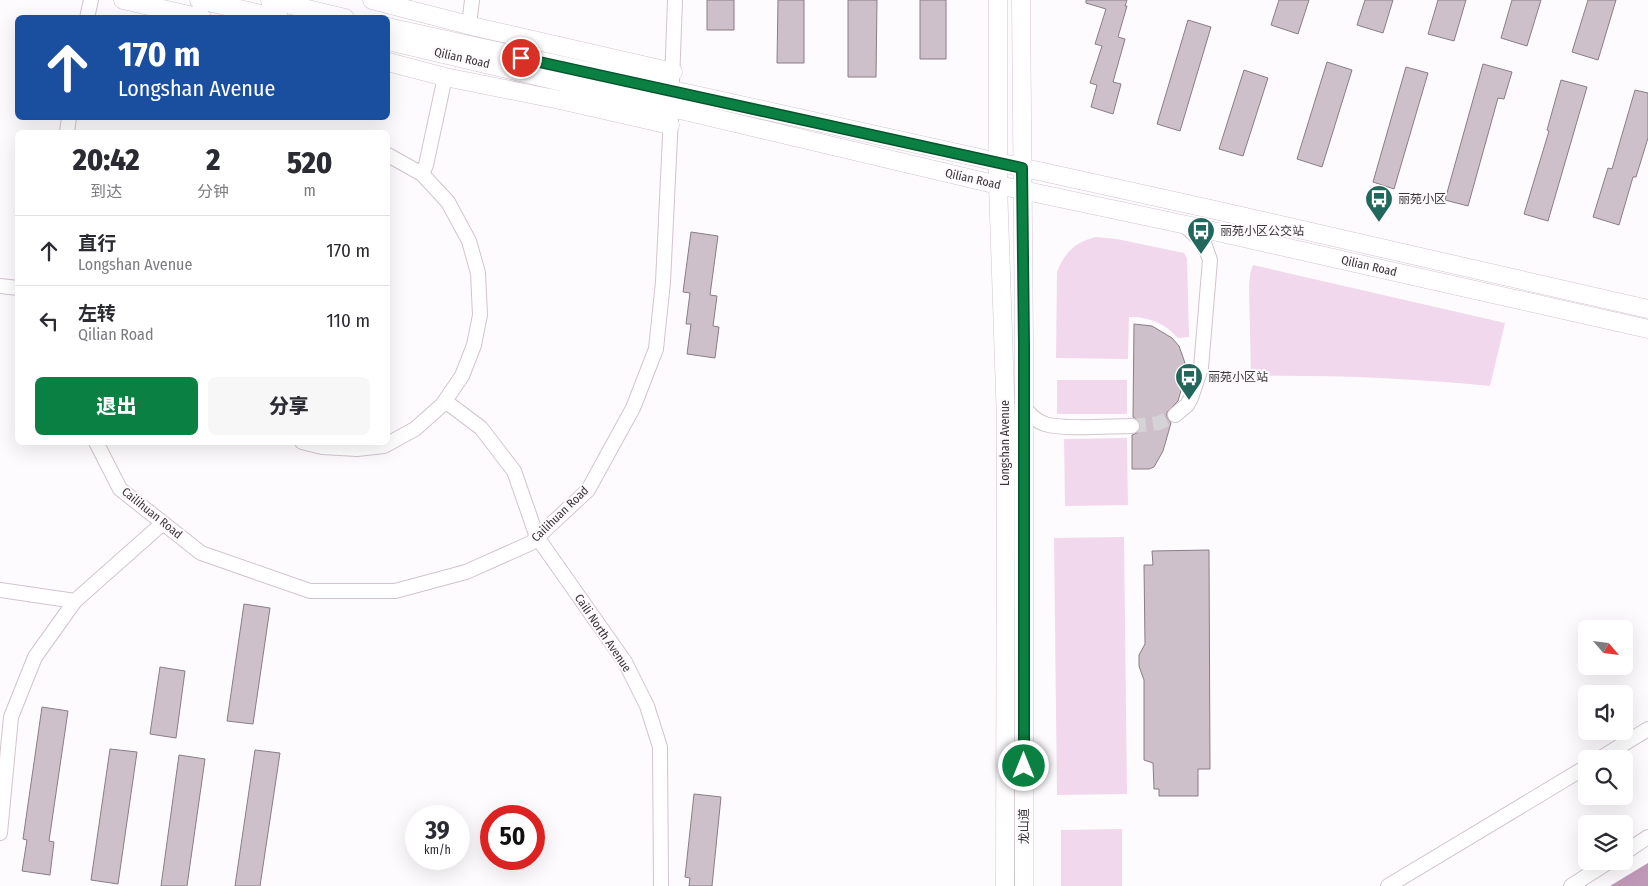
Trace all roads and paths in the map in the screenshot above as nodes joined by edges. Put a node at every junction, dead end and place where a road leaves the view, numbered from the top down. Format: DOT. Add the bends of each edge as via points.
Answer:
graph roads {
  1 [pos="91,0"];
  2 [pos="123,0"];
  3 [pos="199,0"];
  4 [pos="270,0"];
  5 [pos="372,0"];
  6 [pos="472,0"];
  7 [pos="675,0"];
  8 [pos="998,0"];
  9 [pos="1021,0"];
  10 [pos="88,15"];
  11 [pos="189,15"];
  12 [pos="266,15"];
  13 [pos="332,15"];
  14 [pos="469,25"];
  15 [pos="390,27"];
  16 [pos="390,42"];
  17 [pos="390,63"];
  18 [pos="673,72"];
  19 [pos="445,77"];
  20 [pos="671,91"];
  21 [pos="670,117"];
  22 [pos="390,156"];
  23 [pos="998,163"];
  24 [pos="1022,168"];
  25 [pos="422,174"];
  26 [pos="998,184"];
  27 [pos="1023,190"];
  28 [pos="1182,224"];
  29 [pos="0,286"];
  30 [pos="15,288"];
  31 [pos="1648,309"];
  32 [pos="1648,329"];
  33 [pos="445,401"];
  34 [pos="1024,407"];
  35 [pos="1175,415"];
  36 [pos="1132,426"];
  37 [pos="390,443"];
  38 [pos="98,445"];
  39 [pos="314,445"];
  40 [pos="386,445"];
  41 [pos="163,523"];
  42 [pos="538,537"];
  43 [pos="0,590"];
  44 [pos="75,601"];
  45 [pos="1648,729"];
  46 [pos="1614,750"];
  47 [pos="1578,772"];
  48 [pos="0,833"];
  49 [pos="1648,837"];
  50 [pos="1633,847"];
  51 [pos="1596,870"];
  52 [pos="662,886"];
  53 [pos="1005,886"];
  54 [pos="1024,886"];
  55 [pos="1388,886"];
  56 [pos="1571,886"];
  1 -- 10 [label="street"];
  2 -- 11 [label="main road"];
  3 -- 12 [label="main road"];
  4 -- 13 [label="main road"];
  5 -- 14 [label="main road"];
  6 -- 14 [label="street"];
  7 -- 18 [label="street, Cailihuan Road"];
  8 -- 23 [label="main road, Longshan Avenue"];
  9 -- 24 [label="main road, Longshan Avenue"];
  14 -- 18 [label="main road"];
  15 -- 20 [label="main road, Qilian Road"];
  16 -- 21 [label="main road, Qilian Road"];
  17 -- 19 [label="main road"];
  18 -- 20 [label="street, Cailihuan Road"];
  19 -- 21 [label="main road" via="560,100"];
  19 -- 25 [label="street"];
  20 -- 21 [label="street, Cailihuan Road"];
  20 -- 23 [label="main road, Qilian Road"];
  21 -- 26 [label="main road, Qilian Road"];
  21 -- 42 [label="street, Cailihuan Road" via="663,282 656,349 633,408 588,490"];
  22 -- 25 [label="street"];
  23 -- 24 [label="main road, Qilian Road"];
  23 -- 26 [label="main road, Longshan Avenue"];
  24 -- 27 [label="main road, Longshan Avenue"];
  24 -- 31 [label="main road, Qilian Road"];
  25 -- 33 [label="street" via="448,202 469,241 478,273 480,315 474,345 462,376"];
  26 -- 27 [label="main road, Qilian Road"];
  26 -- 53 [label="main road, Longshan Avenue" via="1006,422"];
  27 -- 28 [label="main road, Qilian Road"];
  27 -- 34 [label="main road, Longshan Avenue"];
  28 -- 32 [label="main road, Qilian Road"];
  28 -- 35 [label="street" via="1204,243 1210,260 1201,368 1191,398"];
  29 -- 30 [label="street"];
  33 -- 37 [label="street" via="415,429"];
  33 -- 42 [label="street, Caili North Avenue" via="481,428 500,450 514,471"];
  34 -- 36 [label="street" via="1033,418 1045,424"];
  34 -- 54 [label="main road, 龙山道"];
  38 -- 41 [label="street, Cailihuan Road" via="120,489"];
  39 -- 40 [label="street" via="357,449"];
  41 -- 42 [label="street, Cailihuan Road" via="201,553 310,591 395,591 466,572"];
  41 -- 44 [label="street"];
  42 -- 52 [label="street, Caili North Avenue" via="624,662 647,706 660,748"];
  43 -- 44 [label="street"];
  44 -- 48 [label="street" via="35,657 11,717"];
  45 -- 46 [label="street"];
  47 -- 55 [label="street"];
  49 -- 50 [label="street"];
  51 -- 56 [label="street"];
}
